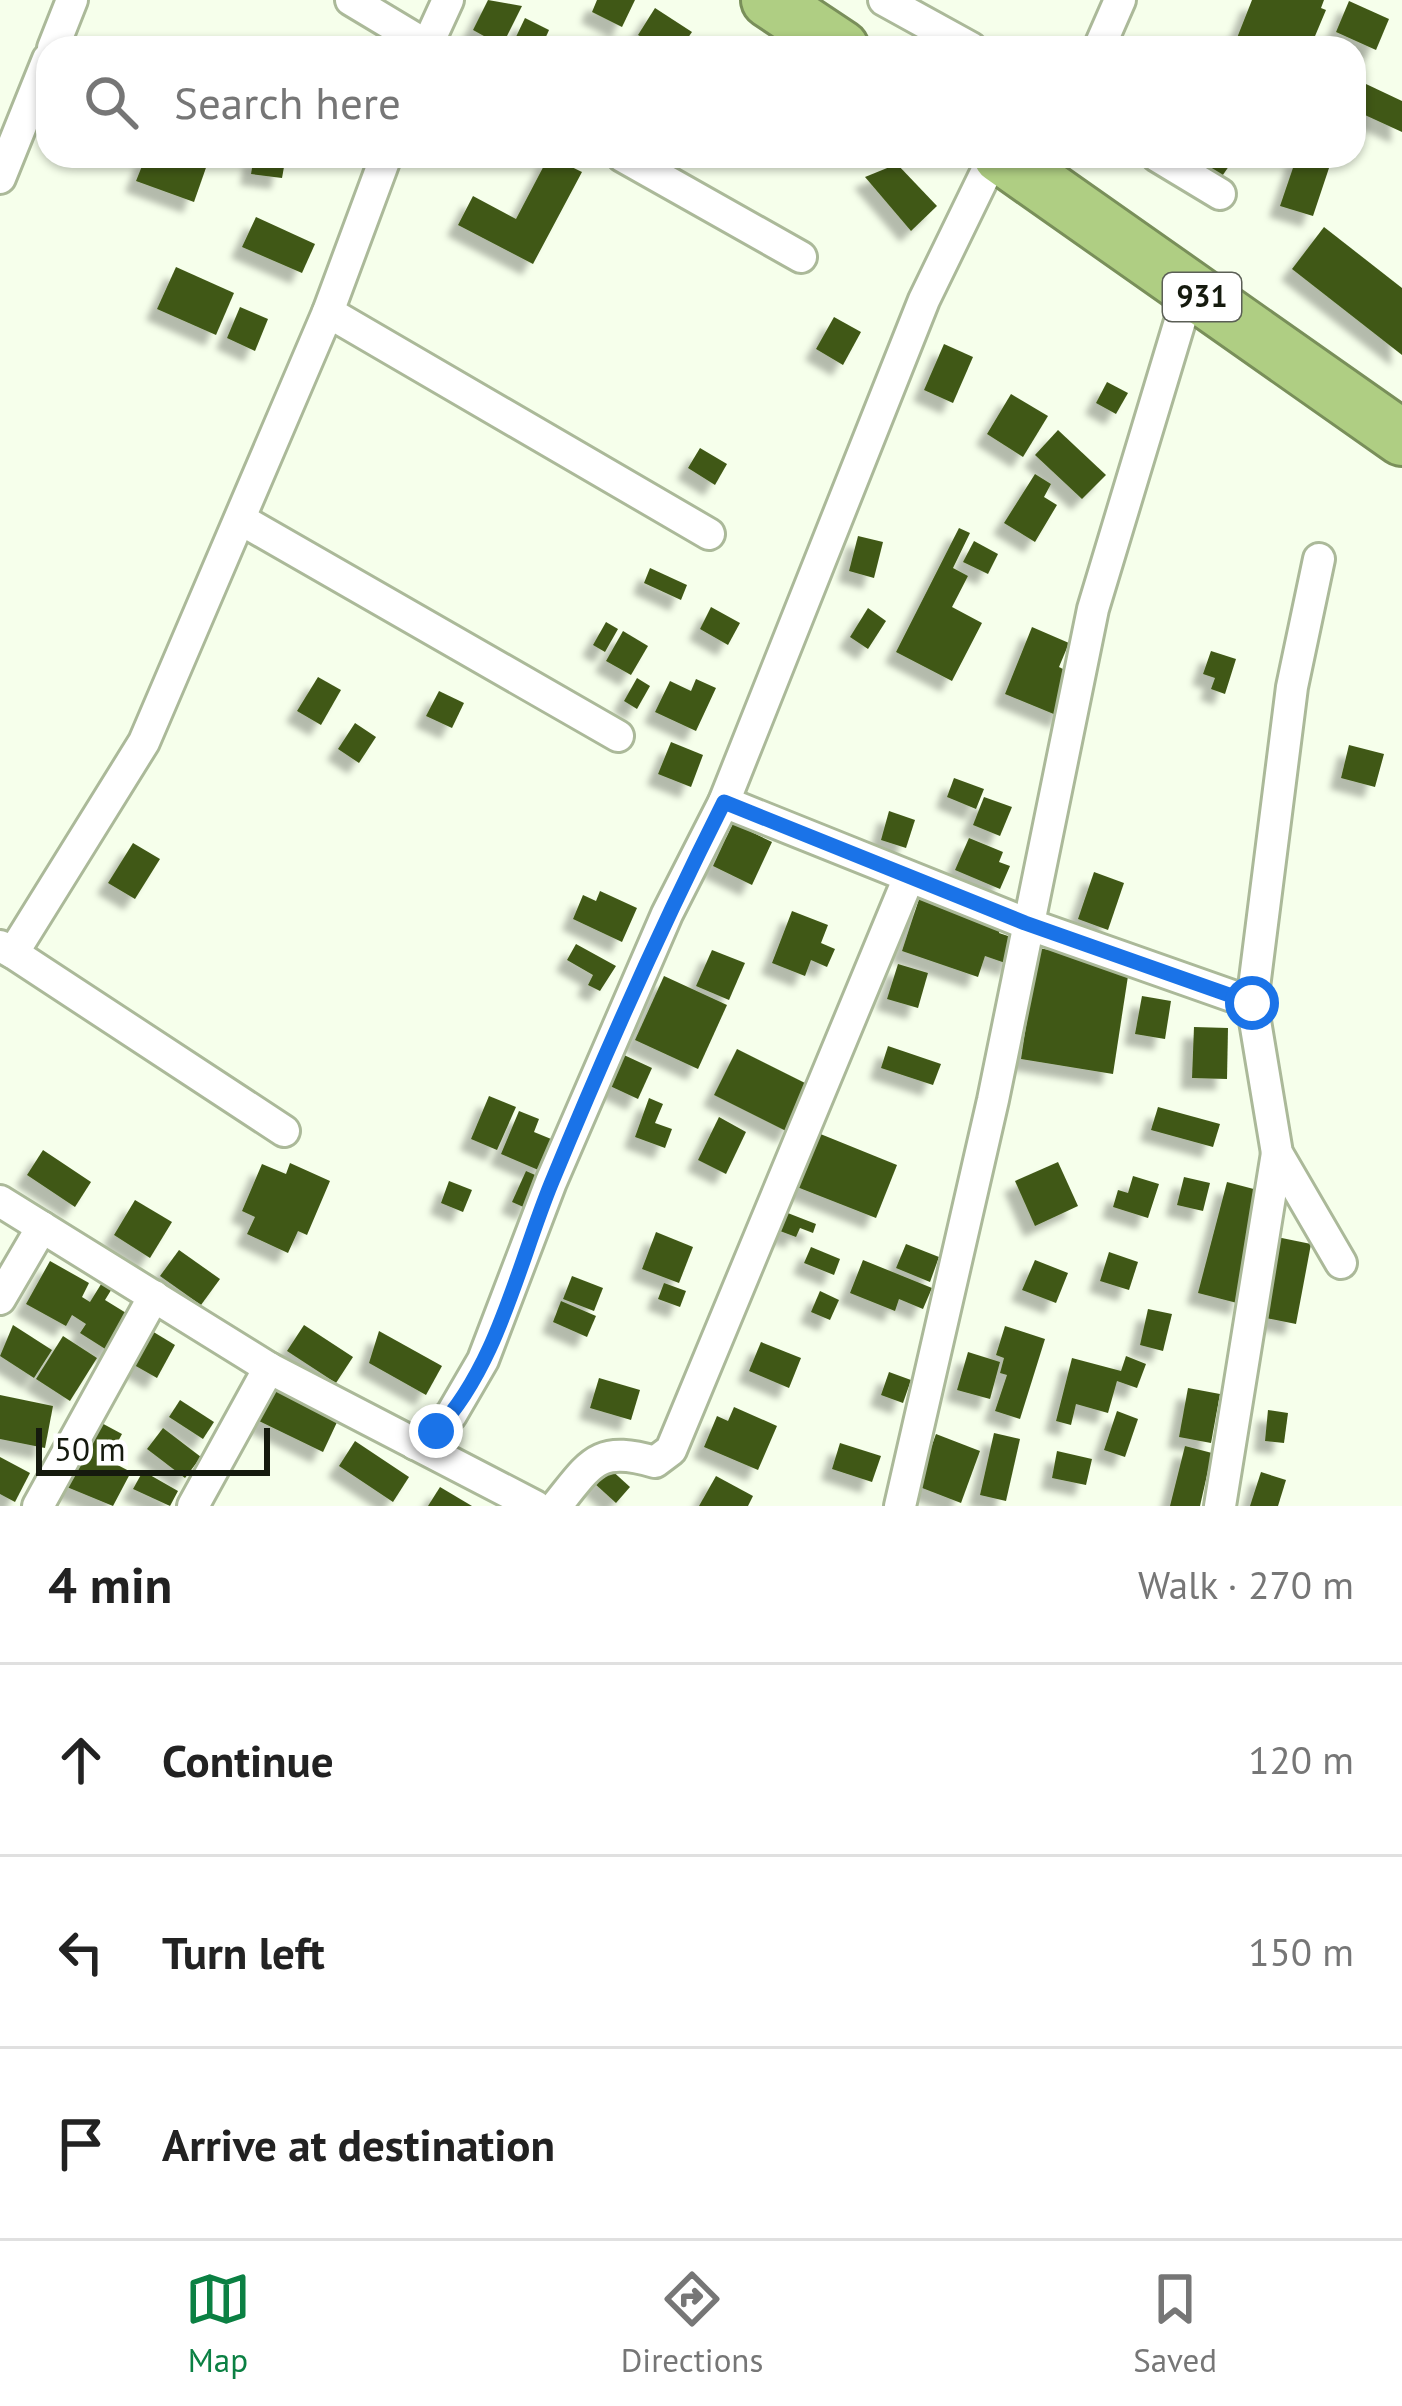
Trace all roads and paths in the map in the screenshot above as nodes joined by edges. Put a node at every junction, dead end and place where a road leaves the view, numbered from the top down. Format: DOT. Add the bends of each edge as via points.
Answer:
graph roads {
  1 [pos="72,0"];
  2 [pos="351,0"];
  3 [pos="448,0"];
  4 [pos="769,0"];
  5 [pos="884,0"];
  6 [pos="1120,0"];
  7 [pos="57,36"];
  8 [pos="410,36"];
  9 [pos="433,36"];
  10 [pos="823,36"];
  11 [pos="948,36"];
  12 [pos="1104,36"];
  13 [pos="36,89"];
  14 [pos="382,168"];
  15 [pos="643,168"];
  16 [pos="991,168"];
  17 [pos="1015,168"];
  18 [pos="1177,168"];
  19 [pos="0,178"];
  20 [pos="1220,194"];
  21 [pos="801,257"];
  22 [pos="1190,288"];
  23 [pos="328,312"];
  24 [pos="1402,438"];
  25 [pos="240,519"];
  26 [pos="709,534"];
  27 [pos="1318,559"];
  28 [pos="618,736"];
  29 [pos="724,802"];
  30 [pos="909,877"];
  31 [pos="1025,923"];
  32 [pos="7,949"];
  33 [pos="1252,1003"];
  34 [pos="284,1131"];
  35 [pos="1277,1153"];
  36 [pos="0,1202"];
  37 [pos="42,1227"];
  38 [pos="1341,1263"];
  39 [pos="154,1296"];
  40 [pos="0,1299"];
  41 [pos="269,1368"];
  42 [pos="415,1444"];
  43 [pos="38,1506"];
  44 [pos="193,1506"];
  45 [pos="535,1506"];
  46 [pos="556,1506"];
  47 [pos="900,1506"];
  48 [pos="1220,1506"];
  1 -- 7 [label="street"];
  2 -- 8 [label="street"];
  3 -- 9 [label="street"];
  4 -- 10 [label="highway"];
  5 -- 11 [label="street"];
  6 -- 12 [label="street"];
  13 -- 19 [label="street"];
  14 -- 23 [label="street"];
  15 -- 21 [label="street"];
  16 -- 29 [label="street" via="924,300"];
  17 -- 22 [label="highway, 931"];
  18 -- 20 [label="street"];
  22 -- 24 [label="highway, 931"];
  22 -- 31 [label="street" via="1093,609"];
  23 -- 25 [label="street"];
  23 -- 26 [label="street"];
  25 -- 28 [label="street"];
  25 -- 32 [label="street" via="144,742"];
  27 -- 33 [label="street" via="1292,687"];
  29 -- 30 [label="street"];
  29 -- 42 [label="street" via="551,1182 483,1360 452,1414"];
  30 -- 31 [label="street"];
  30 -- 46 [label="street" via="671,1450 655,1462 602,1456"];
  31 -- 33 [label="street"];
  31 -- 47 [label="street"];
  32 -- 34 [label="street"];
  33 -- 35 [label="street"];
  35 -- 38 [label="street"];
  35 -- 48 [label="street"];
  36 -- 37 [label="street"];
  37 -- 39 [label="street"];
  37 -- 40 [label="street"];
  39 -- 41 [label="street"];
  39 -- 43 [label="street"];
  41 -- 42 [label="street"];
  41 -- 44 [label="street"];
  42 -- 45 [label="street"];
}
